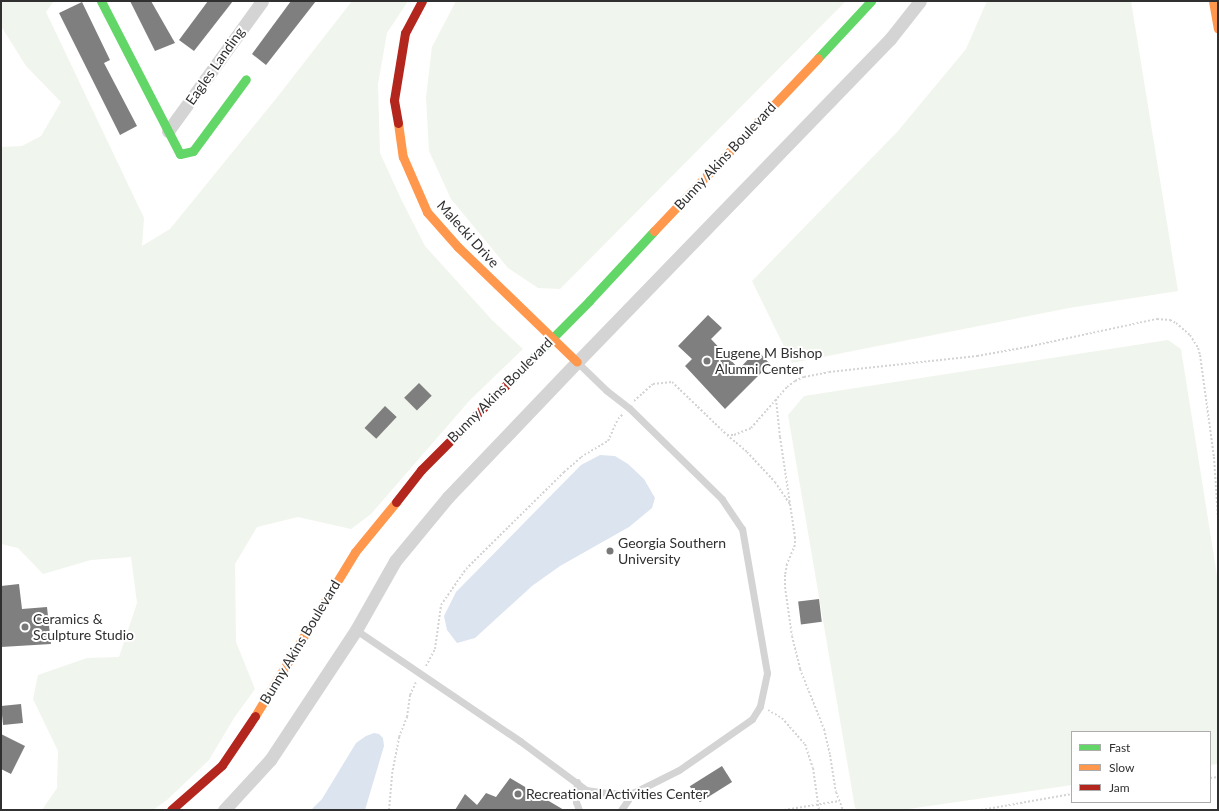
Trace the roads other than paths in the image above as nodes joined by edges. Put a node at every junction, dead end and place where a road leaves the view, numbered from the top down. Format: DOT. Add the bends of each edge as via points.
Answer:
graph roads {
  1 [pos="101,1"];
  2 [pos="262,1"];
  3 [pos="422,1"];
  4 [pos="871,1"];
  5 [pos="920,1"];
  6 [pos="1213,1"];
  7 [pos="1218,29"];
  8 [pos="246,79"];
  9 [pos="168,131"];
  10 [pos="551,338"];
  11 [pos="576,362"];
  12 [pos="356,630"];
  13 [pos="577,782"];
  14 [pos="633,793"];
  15 [pos="171,810"];
  16 [pos="224,810"];
  17 [pos="580,810"];
  18 [pos="621,810"];
  1 -- 9 [label="main road"];
  2 -- 9 [label="street, Eagles Landing"];
  3 -- 10 [label="main road, Malecki Drive" via="405,33 394,100 403,157 427,212 458,247"];
  4 -- 10 [label="main road, Bunny Akins Boulevard" via="589,301"];
  5 -- 11 [label="street" via="890,39"];
  6 -- 7 [label="main road"];
  8 -- 9 [label="main road" via="193,151 180,154"];
  10 -- 11 [label="main road, Malecki Drive"];
  10 -- 15 [label="main road, Bunny Akins Boulevard" via="421,470 355,552 243,736 222,765"];
  11 -- 12 [label="street" via="448,497 395,561"];
  11 -- 14 [label="lane" via="629,408 722,499 742,529 767,673 760,706 752,719 679,770"];
  12 -- 13 [label="lane"];
  12 -- 16 [label="street" via="270,760"];
  13 -- 14 [label="lane" via="586,790"];
  13 -- 17 [label="lane" via="576,802"];
  14 -- 18 [label="lane"];
}
